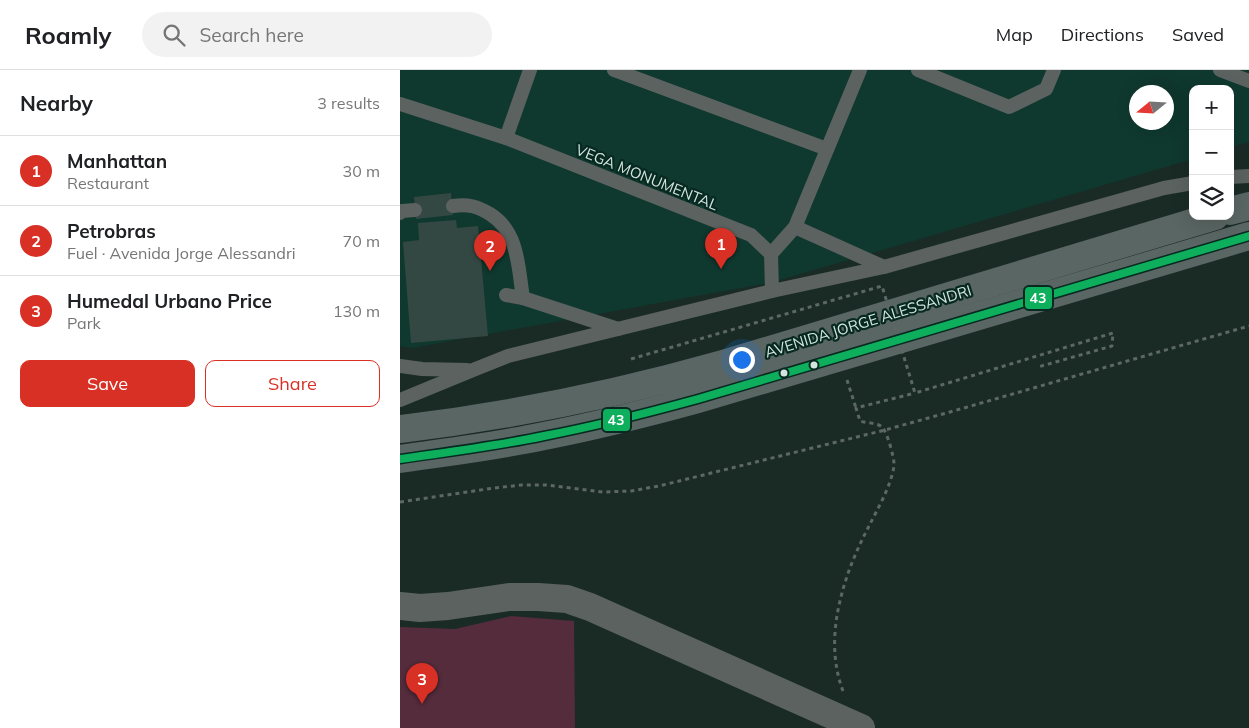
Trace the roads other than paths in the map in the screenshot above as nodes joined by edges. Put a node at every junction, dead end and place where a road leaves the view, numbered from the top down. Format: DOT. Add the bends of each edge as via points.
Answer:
graph roads {
  1 [pos="530,70"];
  2 [pos="614,70"];
  3 [pos="860,70"];
  4 [pos="918,70"];
  5 [pos="1054,70"];
  6 [pos="1220,70"];
  7 [pos="1249,81"];
  8 [pos="400,104"];
  9 [pos="506,138"];
  10 [pos="827,149"];
  11 [pos="1249,176"];
  12 [pos="1234,177"];
  13 [pos="1189,184"];
  14 [pos="453,206"];
  15 [pos="1249,206"];
  16 [pos="415,210"];
  17 [pos="1234,211"];
  18 [pos="400,213"];
  19 [pos="1201,220"];
  20 [pos="795,227"];
  21 [pos="1249,236"];
  22 [pos="771,254"];
  23 [pos="884,267"];
  24 [pos="772,291"];
  25 [pos="506,295"];
  26 [pos="523,298"];
  27 [pos="619,329"];
  28 [pos="400,366"];
  29 [pos="473,370"];
  30 [pos="400,400"];
  31 [pos="400,429"];
  32 [pos="400,459"];
  33 [pos="400,606"];
  34 [pos="859,727"];
  1 -- 9 [label="lane"];
  2 -- 10 [label="lane"];
  3 -- 10 [label="lane"];
  4 -- 5 [label="lane" via="1009,107 1046,89"];
  6 -- 7 [label="lane"];
  8 -- 9 [label="lane, VEGA MONUMENTAL"];
  9 -- 22 [label="lane, VEGA MONUMENTAL" via="751,235"];
  10 -- 20 [label="lane"];
  11 -- 12 [label="lane"];
  13 -- 23 [label="lane"];
  14 -- 26 [label="lane" via="466,204 482,209 506,228 514,244"];
  15 -- 17 [label="highway"];
  16 -- 18 [label="lane"];
  19 -- 31 [label="highway, AVENIDA JORGE ALESSANDRI" via="636,388 481,418"];
  20 -- 22 [label="lane"];
  20 -- 23 [label="lane"];
  21 -- 32 [label="highway, AVENIDA JORGE ALESSANDRI" via="698,400 544,436"];
  22 -- 24 [label="lane"];
  23 -- 24 [label="lane"];
  24 -- 27 [label="lane"];
  25 -- 26 [label="lane"];
  26 -- 27 [label="lane"];
  27 -- 29 [label="lane" via="508,356"];
  28 -- 29 [label="lane"];
  29 -- 30 [label="lane"];
  33 -- 34 [label="street" via="448,606 509,597 567,599"];
}
